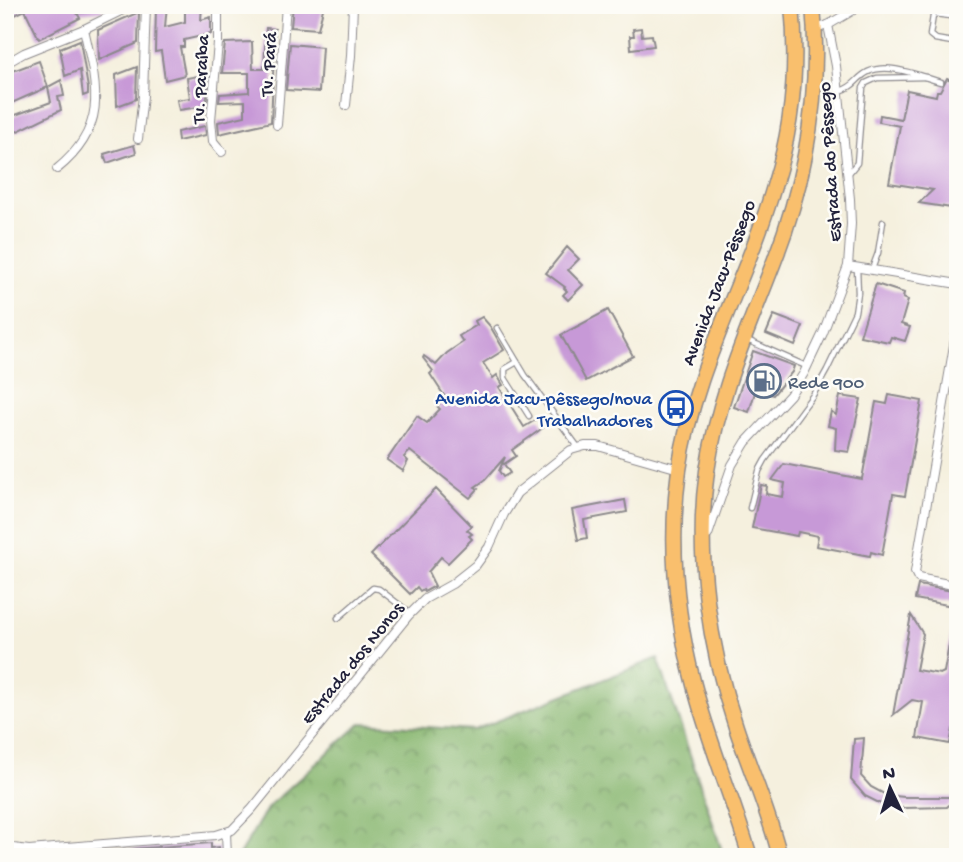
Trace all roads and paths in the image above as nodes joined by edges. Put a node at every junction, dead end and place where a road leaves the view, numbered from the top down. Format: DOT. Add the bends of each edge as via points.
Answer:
graph roads {
  1 [pos="133,5"];
  2 [pos="146,5"];
  3 [pos="218,5"];
  4 [pos="286,5"];
  5 [pos="353,5"];
  6 [pos="792,5"];
  7 [pos="813,5"];
  8 [pos="862,5"];
  9 [pos="958,17"];
  10 [pos="822,27"];
  11 [pos="84,29"];
  12 [pos="958,43"];
  13 [pos="5,64"];
  14 [pos="926,77"];
  15 [pos="941,82"];
  16 [pos="839,91"];
  17 [pos="346,105"];
  18 [pos="277,125"];
  19 [pos="138,139"];
  20 [pos="222,152"];
  21 [pos="5,154"];
  22 [pos="9,165"];
  23 [pos="57,169"];
  24 [pos="847,175"];
  25 [pos="883,222"];
  26 [pos="852,266"];
  27 [pos="871,269"];
  28 [pos="958,284"];
  29 [pos="958,323"];
  30 [pos="497,328"];
  31 [pos="743,338"];
  32 [pos="517,362"];
  33 [pos="807,367"];
  34 [pos="529,416"];
  35 [pos="578,447"];
  36 [pos="679,469"];
  37 [pos="750,508"];
  38 [pos="704,552"];
  39 [pos="958,586"];
  40 [pos="410,614"];
  41 [pos="338,618"];
  42 [pos="226,832"];
  43 [pos="5,847"];
  44 [pos="227,857"];
  45 [pos="750,857"];
  46 [pos="780,857"];
  1 -- 11 [label="street"];
  2 -- 19 [label="street"];
  3 -- 20 [label="street, Tv. Paraíba" via="211,120 213,141"];
  4 -- 18 [label="street, Tv. Pará"];
  5 -- 17 [label="street"];
  6 -- 36 [label="highway, Avenida Jacu-Pêssego" via="795,89 778,172 700,380"];
  7 -- 10 [label="highway"];
  8 -- 10 [label="street"];
  9 -- 12 [label="lane" via="936,14 930,35"];
  10 -- 16 [label="street, Estrada do Pêssego"];
  10 -- 31 [label="highway" via="801,174 775,259"];
  11 -- 13 [label="street"];
  11 -- 23 [label="street" via="96,103 76,154"];
  14 -- 15 [label="lane"];
  14 -- 16 [label="lane" via="879,69"];
  14 -- 24 [label="lane" via="877,78 866,83 857,163"];
  16 -- 24 [label="street, Estrada do Pêssego"];
  21 -- 22 [label="street"];
  24 -- 26 [label="street, Estrada do Pêssego"];
  25 -- 27 [label="lane"];
  26 -- 27 [label="street"];
  26 -- 33 [label="street, Estrada do Pêssego"];
  26 -- 37 [label="lane" via="858,293 855,312 813,395 759,471"];
  27 -- 28 [label="street"];
  29 -- 39 [label="street" via="915,568 918,578"];
  30 -- 32 [label="lane"];
  31 -- 33 [label="lane"];
  31 -- 38 [label="highway" via="713,435"];
  32 -- 34 [label="lane" via="505,369 505,378"];
  32 -- 35 [label="lane"];
  33 -- 38 [label="street, Estrada do Pêssego" via="790,395 746,442 732,465"];
  35 -- 36 [label="street" via="618,450"];
  35 -- 40 [label="street, Estrada dos Nonos" via="517,493 476,565"];
  36 -- 45 [label="highway, Avenida Jacu-Pêssego" via="675,553 684,641"];
  38 -- 46 [label="highway" via="718,666"];
  40 -- 41 [label="lane" via="373,588"];
  40 -- 42 [label="street, Estrada dos Nonos" via="252,808"];
  42 -- 43 [label="street" via="29,850"];
  42 -- 44 [label="street"];
}
